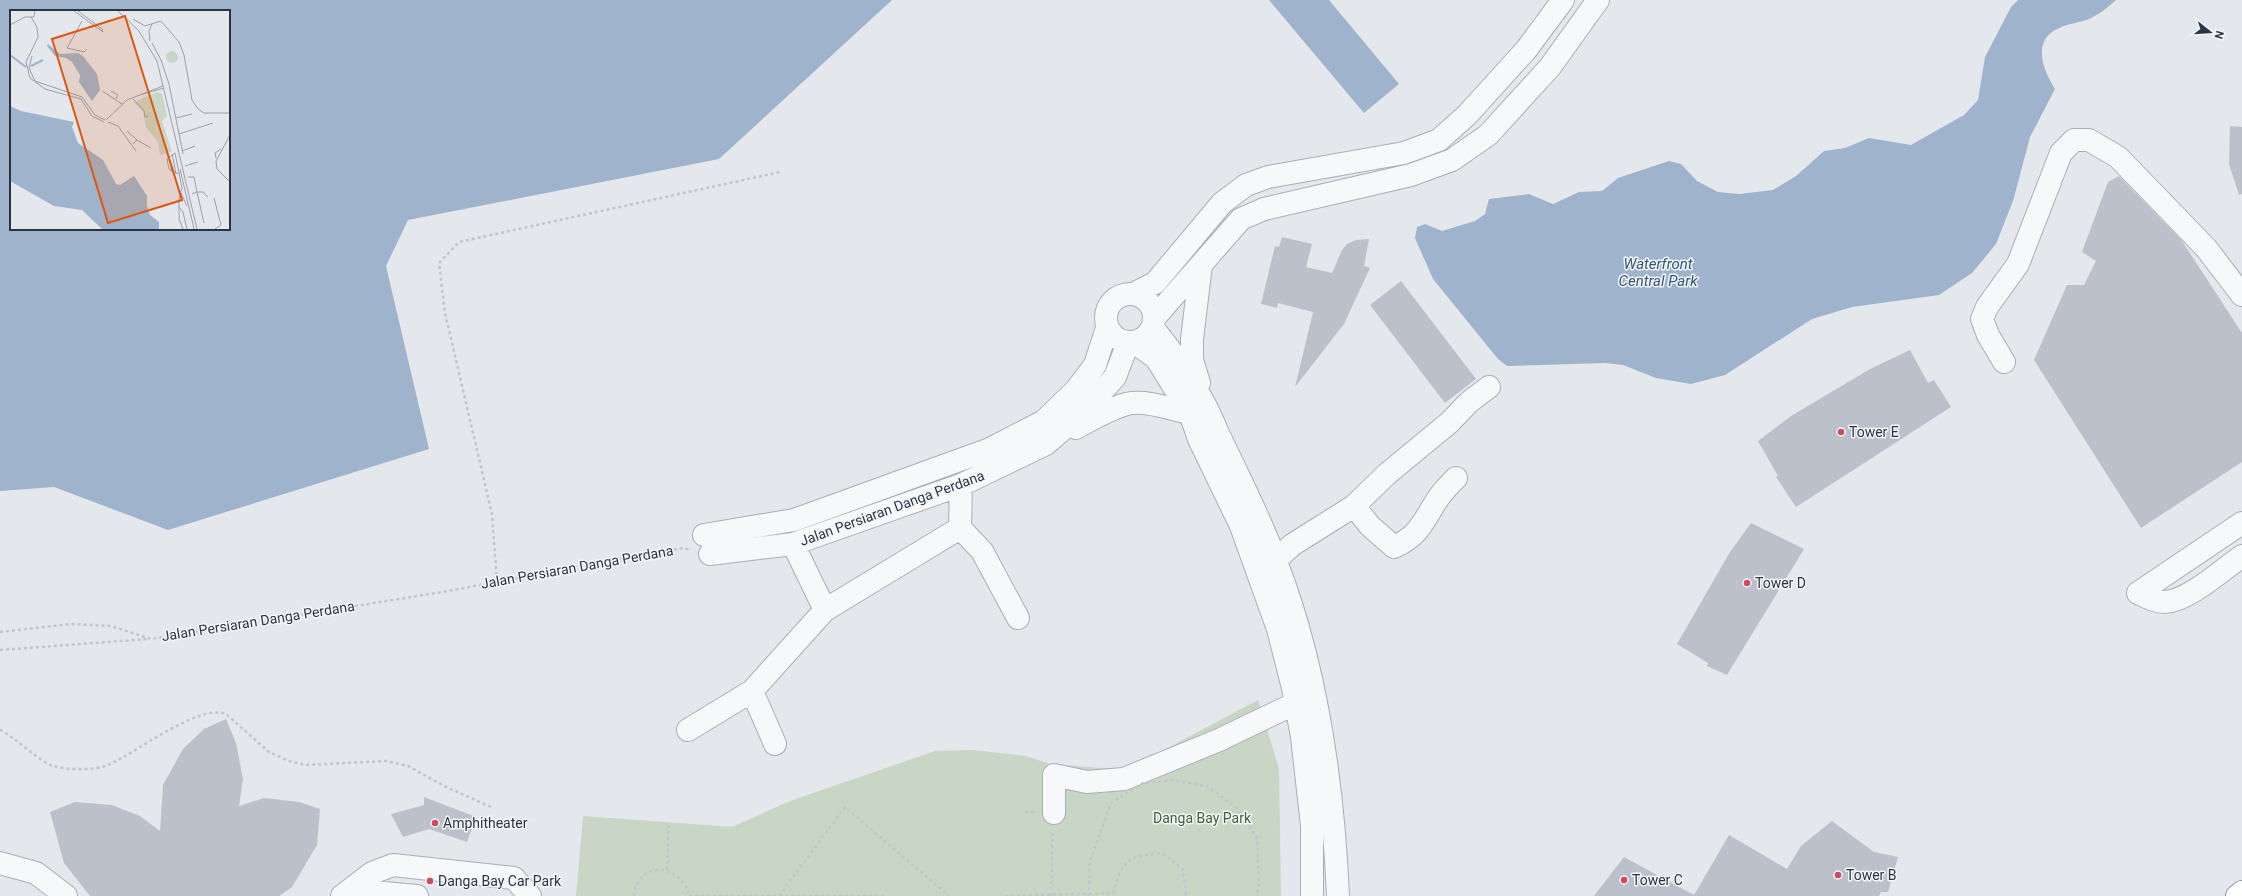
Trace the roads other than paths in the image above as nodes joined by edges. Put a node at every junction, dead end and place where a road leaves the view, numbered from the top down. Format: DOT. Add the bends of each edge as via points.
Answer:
graph roads {
  1 [pos="1563,0"];
  2 [pos="1598,0"];
  3 [pos="1201,265"];
  4 [pos="1133,294"];
  5 [pos="2242,296"];
  6 [pos="1154,322"];
  7 [pos="1107,328"];
  8 [pos="1131,343"];
  9 [pos="2004,362"];
  10 [pos="1489,387"];
  11 [pos="1197,408"];
  12 [pos="1046,444"];
  13 [pos="1456,478"];
  14 [pos="961,485"];
  15 [pos="1354,506"];
  16 [pos="2242,523"];
  17 [pos="960,528"];
  18 [pos="793,544"];
  19 [pos="2242,556"];
  20 [pos="1276,560"];
  21 [pos="825,610"];
  22 [pos="1018,618"];
  23 [pos="752,691"];
  24 [pos="1296,703"];
  25 [pos="688,730"];
  26 [pos="775,744"];
  27 [pos="1054,813"];
  28 [pos="0,863"];
  29 [pos="2242,892"];
  30 [pos="346,893"];
  31 [pos="66,896"];
  32 [pos="417,896"];
  33 [pos="530,896"];
  34 [pos="1312,896"];
  35 [pos="1338,896"];
  36 [pos="2237,896"];
  1 -- 4 [label="street" via="1526,50 1467,115 1439,140 1404,153 1268,177 1246,185 1222,204 1154,284"];
  2 -- 3 [label="street" via="1545,73 1488,135 1452,160 1411,175 1264,209 1241,219"];
  3 -- 6 [label="street"];
  3 -- 11 [label="street" via="1192,360"];
  4 -- 6 [label="street" via="1149,303"];
  4 -- 7 [label="street" via="1120,297 1110,306 1106,319"];
  5 -- 9 [label="street" via="2206,248 2118,157 2089,140 2074,140 2062,153 2018,264 1982,319"];
  6 -- 8 [label="street" via="1146,338"];
  6 -- 11 [label="street" via="1170,348"];
  7 -- 8 [label="street" via="1115,338"];
  7 -- 18 [label="street, Jalan Persiaran Danga Perdana" via="1095,365 1076,390 1044,421 990,449 794,520 707,545"];
  8 -- 11 [label="street" via="1156,358"];
  8 -- 12 [label="street, Jalan Persiaran Danga Perdana" via="1115,377 1083,412"];
  10 -- 15 [label="street" via="1468,402 1450,422 1387,474"];
  11 -- 12 [label="street" via="1132,403 1097,416"];
  11 -- 20 [label="street" via="1258,516"];
  11 -- 24 [label="street" via="1199,439 1241,526 1278,629"];
  12 -- 14 [label="street, Jalan Persiaran Danga Perdana"];
  13 -- 15 [label="street" via="1439,497 1422,526 1408,540 1394,547 1370,526"];
  14 -- 17 [label="street"];
  14 -- 18 [label="street, Jalan Persiaran Danga Perdana"];
  15 -- 20 [label="street" via="1292,546"];
  16 -- 19 [label="street" via="2138,593 2152,600 2164,602 2180,599"];
  17 -- 21 [label="street"];
  17 -- 22 [label="street" via="982,552"];
  18 -- 21 [label="street"];
  20 -- 35 [label="street" via="1298,627 1326,752 1335,827"];
  21 -- 23 [label="street"];
  23 -- 25 [label="street"];
  23 -- 26 [label="street"];
  24 -- 27 [label="street" via="1192,752 1124,779 1086,782 1054,775"];
  24 -- 34 [label="street" via="1312,826"];
  28 -- 31 [label="street" via="36,873"];
  29 -- 36 [label="highway"];
  30 -- 32 [label="street"];
  30 -- 33 [label="street" via="372,873 392,865 514,878"];
}
